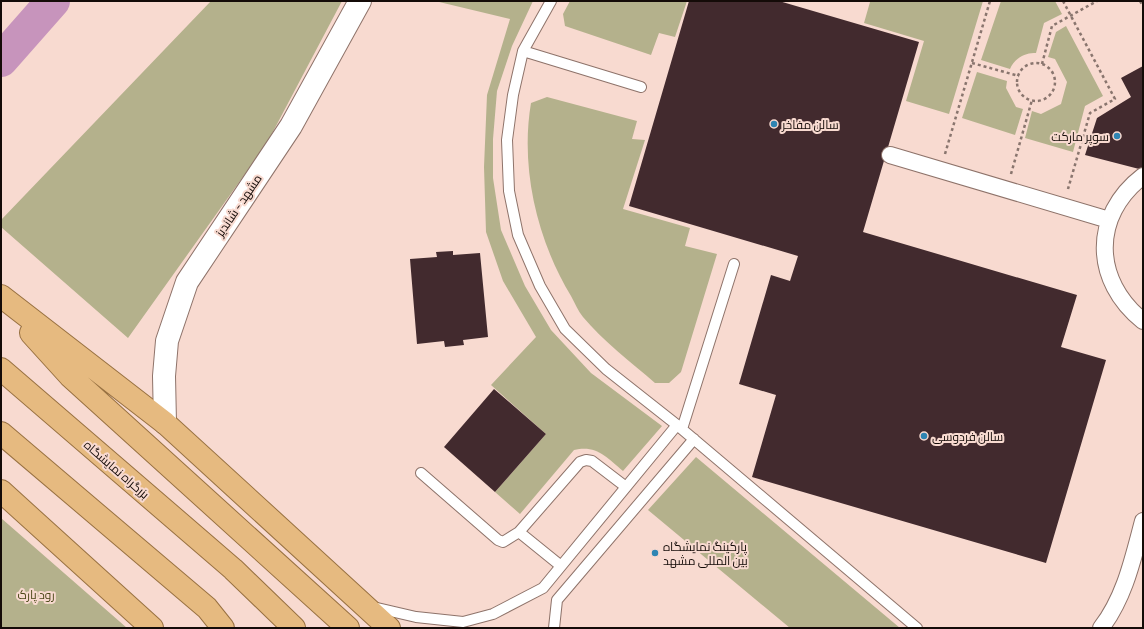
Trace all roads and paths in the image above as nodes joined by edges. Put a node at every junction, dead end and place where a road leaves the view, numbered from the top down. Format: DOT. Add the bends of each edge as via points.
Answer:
graph roads {
  1 [pos="360,1"];
  2 [pos="551,1"];
  3 [pos="990,1"];
  4 [pos="1062,1"];
  5 [pos="1097,1"];
  6 [pos="1140,1"];
  7 [pos="1143,6"];
  8 [pos="1070,16"];
  9 [pos="523,51"];
  10 [pos="972,63"];
  11 [pos="1042,64"];
  12 [pos="1018,76"];
  13 [pos="641,87"];
  14 [pos="1032,100"];
  15 [pos="890,155"];
  16 [pos="940,170"];
  17 [pos="1143,176"];
  18 [pos="1006,190"];
  19 [pos="1063,206"];
  20 [pos="1110,220"];
  21 [pos="734,264"];
  22 [pos="1,296"];
  23 [pos="1,300"];
  24 [pos="1143,321"];
  25 [pos="1,369"];
  26 [pos="165,423"];
  27 [pos="680,427"];
  28 [pos="1,433"];
  29 [pos="694,439"];
  30 [pos="421,473"];
  31 [pos="626,487"];
  32 [pos="1,491"];
  33 [pos="1143,521"];
  34 [pos="519,532"];
  35 [pos="561,566"];
  36 [pos="543,588"];
  37 [pos="557,600"];
  38 [pos="364,605"];
  39 [pos="207,608"];
  40 [pos="152,628"];
  41 [pos="224,628"];
  42 [pos="228,628"];
  43 [pos="294,628"];
  44 [pos="348,628"];
  45 [pos="389,628"];
  46 [pos="554,628"];
  47 [pos="917,628"];
  48 [pos="1101,628"];
  1 -- 26 [label="main road, مشهد - شاندیز" via="291,126 187,282 167,341 164,376"];
  2 -- 9 [label="lane"];
  3 -- 10 [label="path"];
  4 -- 8 [label="path"];
  5 -- 8 [label="path"];
  6 -- 7 [label="path"];
  8 -- 11 [label="path" via="1052,26"];
  8 -- 19 [label="path" via="1115,99 1090,113"];
  9 -- 13 [label="lane"];
  9 -- 27 [label="lane" via="513,94 507,140 509,191 518,235 540,286 565,328 606,369"];
  10 -- 12 [label="path"];
  10 -- 16 [label="path"];
  11 -- 12 [label="path" via="1034,62 1020,69"];
  11 -- 14 [label="path" via="1049,66 1056,79 1054,87 1052,94 1039,102"];
  12 -- 14 [label="path" via="1016,84 1024,98"];
  14 -- 18 [label="path"];
  15 -- 16 [label="street"];
  16 -- 18 [label="street"];
  17 -- 20 [label="street" via="1129,187"];
  18 -- 19 [label="street"];
  19 -- 20 [label="street"];
  20 -- 24 [label="street" via="1105,238 1106,266 1116,292"];
  21 -- 27 [label="lane"];
  22 -- 26 [label="highway"];
  23 -- 44 [label="highway" via="70,376"];
  25 -- 43 [label="highway, بزرگراه نمایشگاه" via="234,570"];
  26 -- 38 [label="highway"];
  27 -- 29 [label="lane"];
  27 -- 31 [label="lane"];
  28 -- 39 [label="highway"];
  29 -- 37 [label="lane"];
  29 -- 47 [label="lane"];
  30 -- 34 [label="lane" via="498,540 503,542"];
  31 -- 34 [label="lane" via="592,461 580,462"];
  31 -- 35 [label="lane"];
  32 -- 40 [label="highway"];
  33 -- 48 [label="street" via="1126,580 1110,616"];
  34 -- 35 [label="lane"];
  35 -- 36 [label="lane"];
  36 -- 37 [label="lane"];
  36 -- 38 [label="lane" via="494,614 463,622 416,617"];
  37 -- 46 [label="lane"];
  38 -- 45 [label="highway"];
  39 -- 41 [label="highway"];
  39 -- 42 [label="highway"];
}
